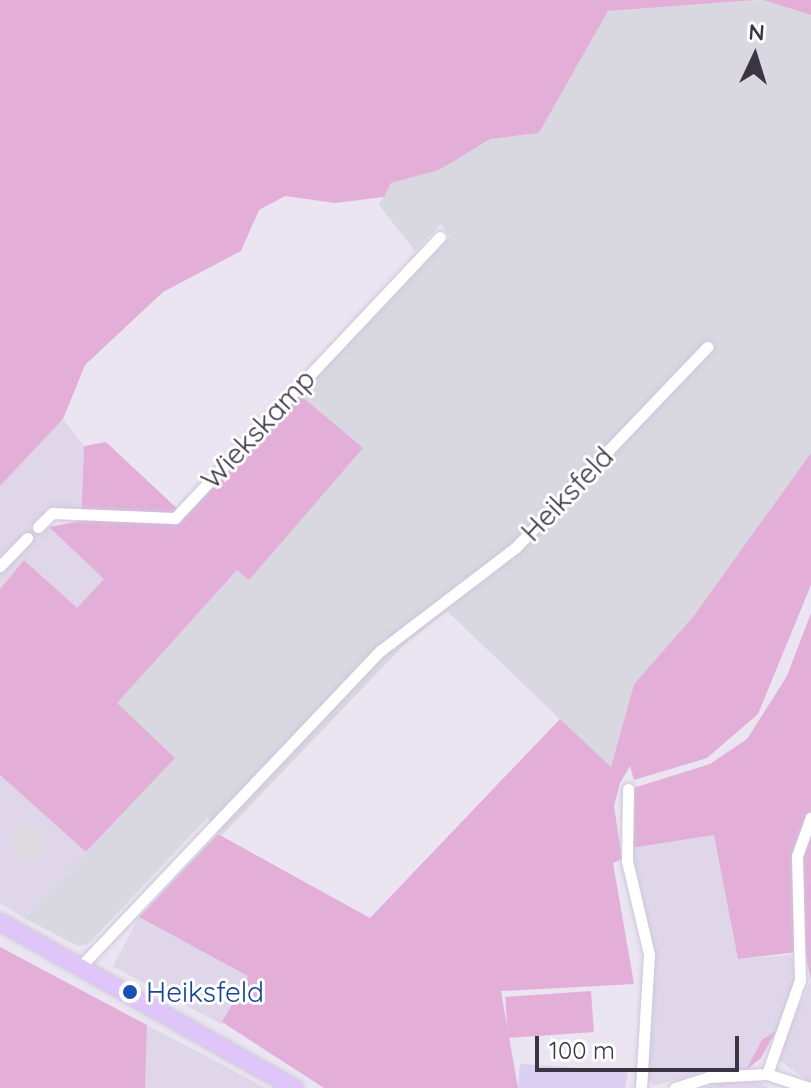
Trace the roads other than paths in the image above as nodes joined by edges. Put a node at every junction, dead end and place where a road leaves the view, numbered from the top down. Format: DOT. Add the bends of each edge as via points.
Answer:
graph roads {
  1 [pos="440,237"];
  2 [pos="707,347"];
  3 [pos="38,527"];
  4 [pos="27,538"];
  5 [pos="0,566"];
  6 [pos="628,789"];
  7 [pos="811,817"];
  8 [pos="0,922"];
  9 [pos="79,968"];
  10 [pos="767,1074"];
  11 [pos="295,1088"];
  12 [pos="641,1088"];
  13 [pos="675,1088"];
  14 [pos="810,1088"];
  1 -- 3 [label="street, Wiekskamp" via="175,518 52,513"];
  2 -- 9 [label="street, Heiksfeld" via="516,547 380,651"];
  4 -- 5 [label="street"];
  6 -- 12 [label="street" via="627,861 649,954"];
  7 -- 10 [label="street" via="797,856 800,980"];
  8 -- 9 [label="main road"];
  9 -- 11 [label="main road"];
  10 -- 13 [label="street" via="708,1077"];
  10 -- 14 [label="street"];
}
